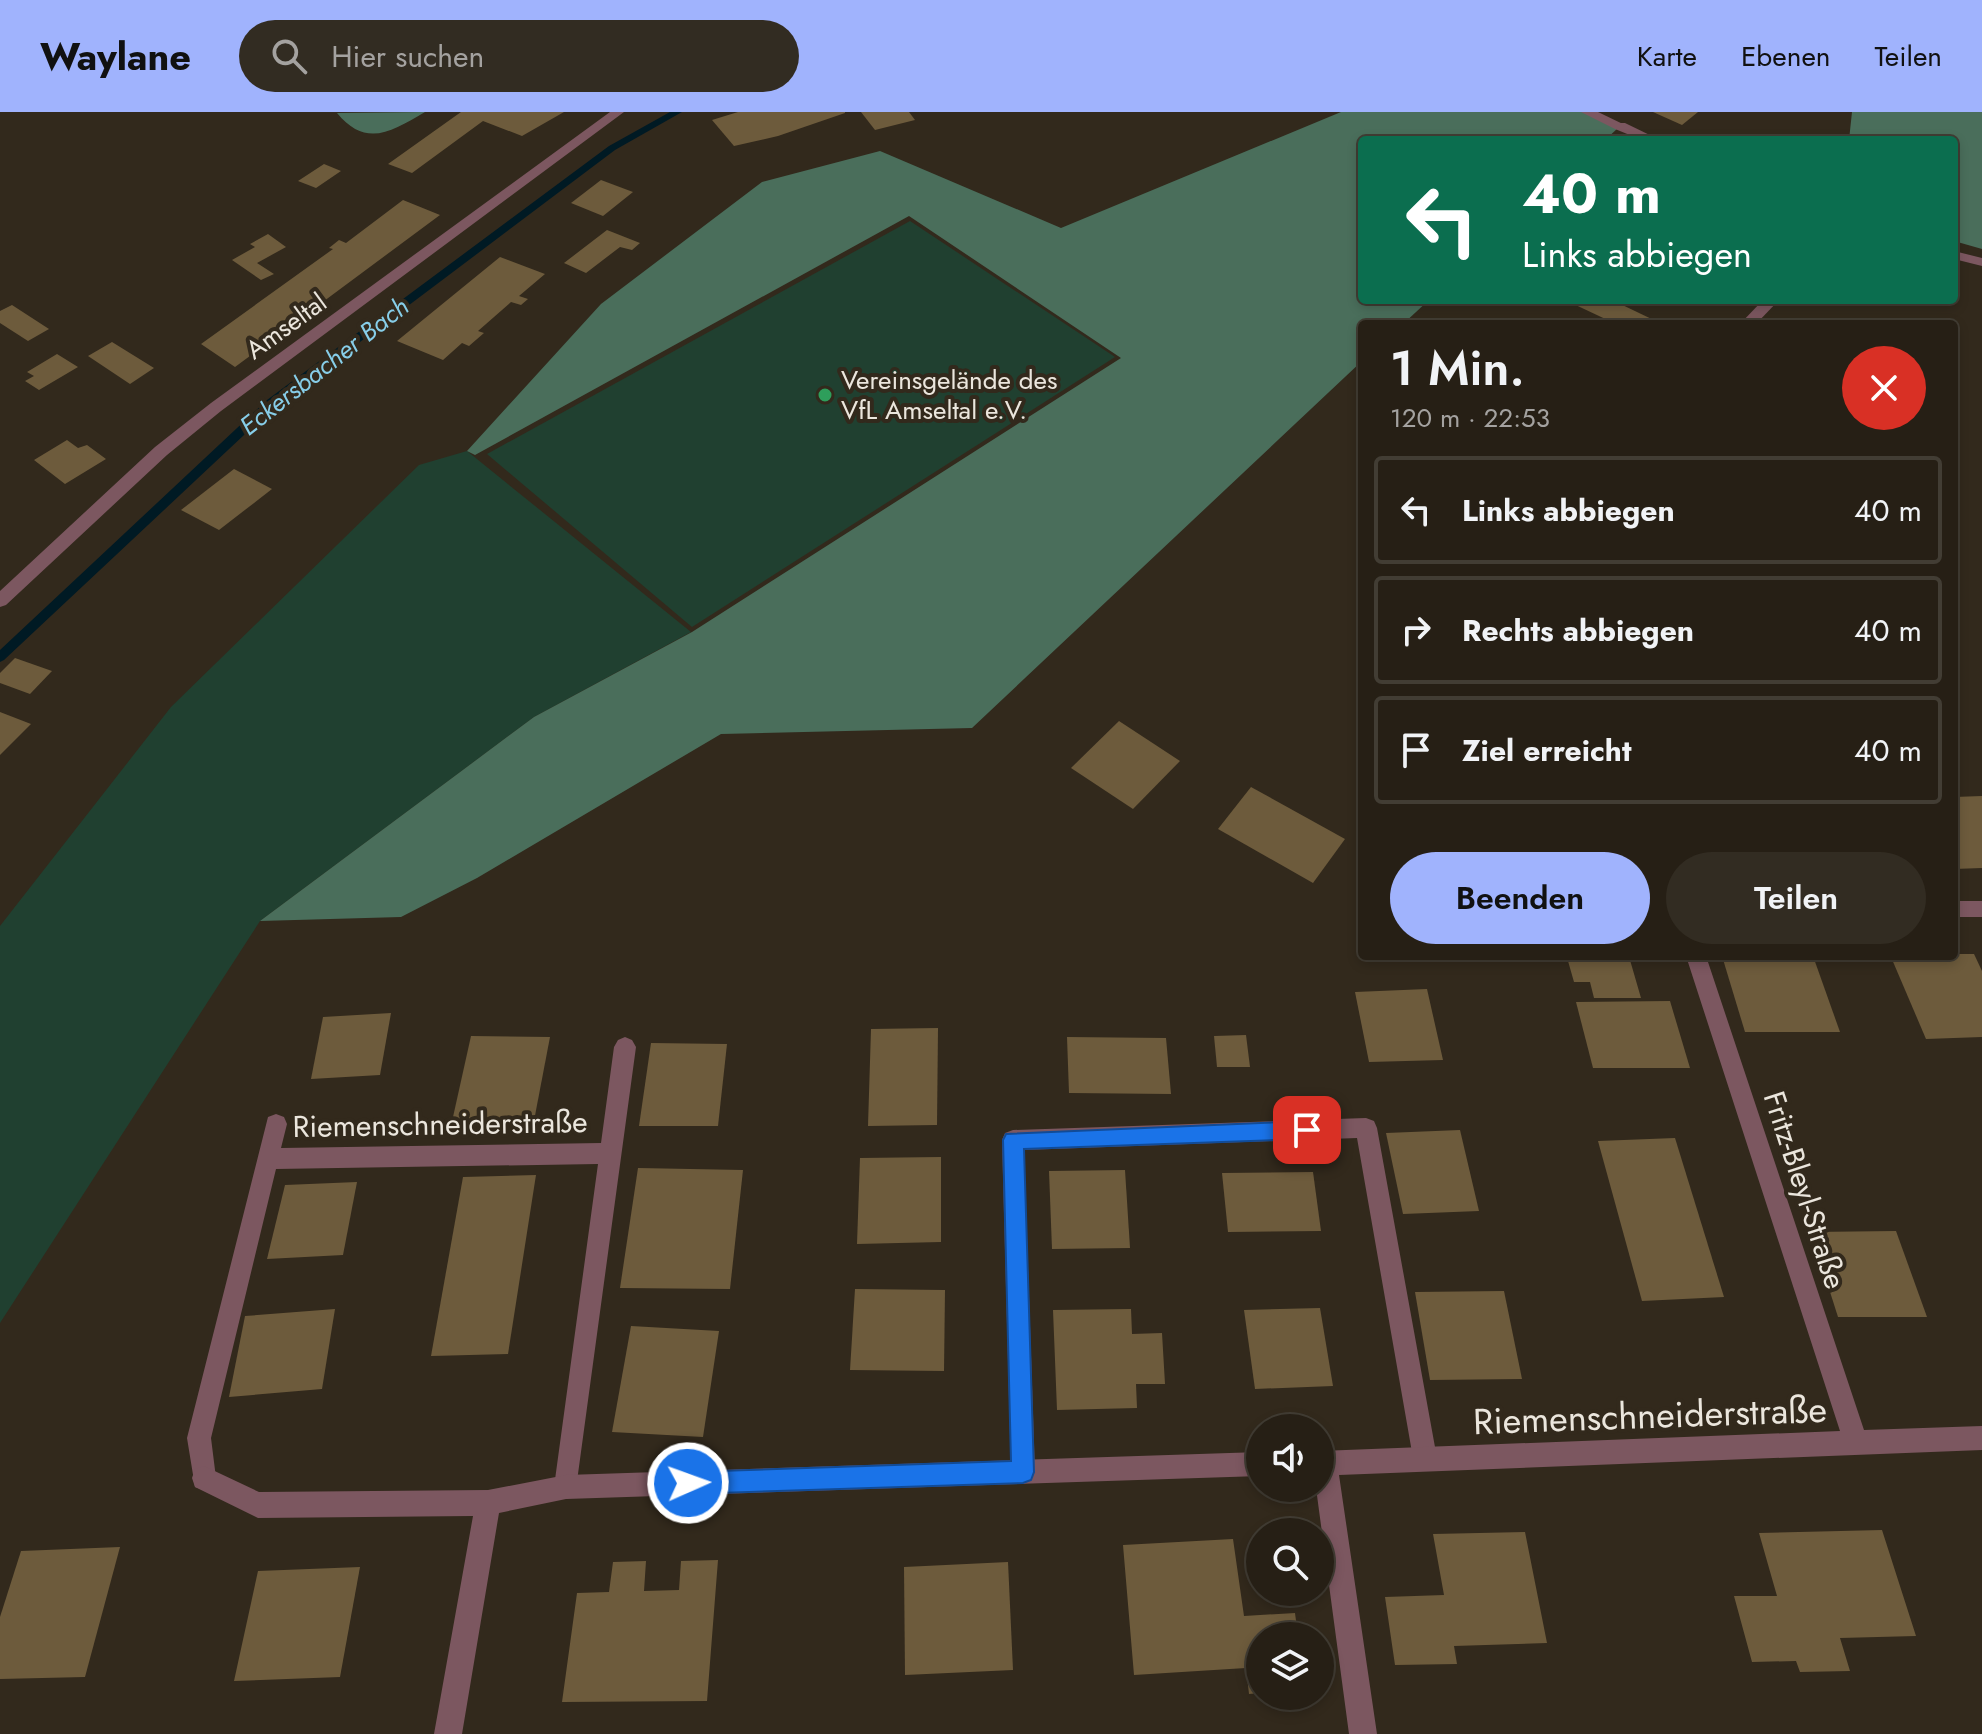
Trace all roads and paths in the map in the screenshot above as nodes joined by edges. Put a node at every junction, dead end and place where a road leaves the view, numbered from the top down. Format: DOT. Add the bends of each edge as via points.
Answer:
graph roads {
  1 [pos="618,112"];
  2 [pos="1587,112"];
  3 [pos="1644,136"];
  4 [pos="1958,256"];
  5 [pos="1982,262"];
  6 [pos="1768,304"];
  7 [pos="1751,320"];
  8 [pos="0,601"];
  9 [pos="1958,909"];
  10 [pos="1982,909"];
  11 [pos="1697,960"];
  12 [pos="625,1047"];
  13 [pos="276,1124"];
  14 [pos="612,1153"];
  15 [pos="269,1159"];
  16 [pos="1982,1438"];
  17 [pos="1856,1443"];
  18 [pos="1425,1458"];
  19 [pos="1334,1462"];
  20 [pos="1246,1464"];
  21 [pos="1023,1472"];
  22 [pos="566,1487"];
  23 [pos="1328,1502"];
  24 [pos="488,1503"];
  25 [pos="448,1734"];
  26 [pos="1363,1734"];
  1 -- 8 [label="street, Amseltal" via="161,451"];
  2 -- 3 [label="street"];
  4 -- 5 [label="street"];
  6 -- 7 [label="street"];
  9 -- 10 [label="street"];
  11 -- 17 [label="street, Fritz-Bleyl-Straße"];
  12 -- 14 [label="street, Riemenschneiderstraße"];
  13 -- 15 [label="street, Riemenschneiderstraße"];
  14 -- 15 [label="street, Riemenschneiderstraße"];
  14 -- 22 [label="street, Riemenschneiderstraße"];
  15 -- 24 [label="street, Riemenschneiderstraße" via="199,1438 204,1478 258,1505"];
  16 -- 17 [label="street, Riemenschneiderstraße"];
  17 -- 18 [label="street, Riemenschneiderstraße"];
  18 -- 19 [label="street, Riemenschneiderstraße"];
  18 -- 21 [label="street" via="1366,1128 1013,1140"];
  20 -- 21 [label="street, Riemenschneiderstraße"];
  21 -- 22 [label="street, Riemenschneiderstraße"];
  22 -- 24 [label="street, Riemenschneiderstraße"];
  23 -- 26 [label="street"];
  24 -- 25 [label="street"];
}
